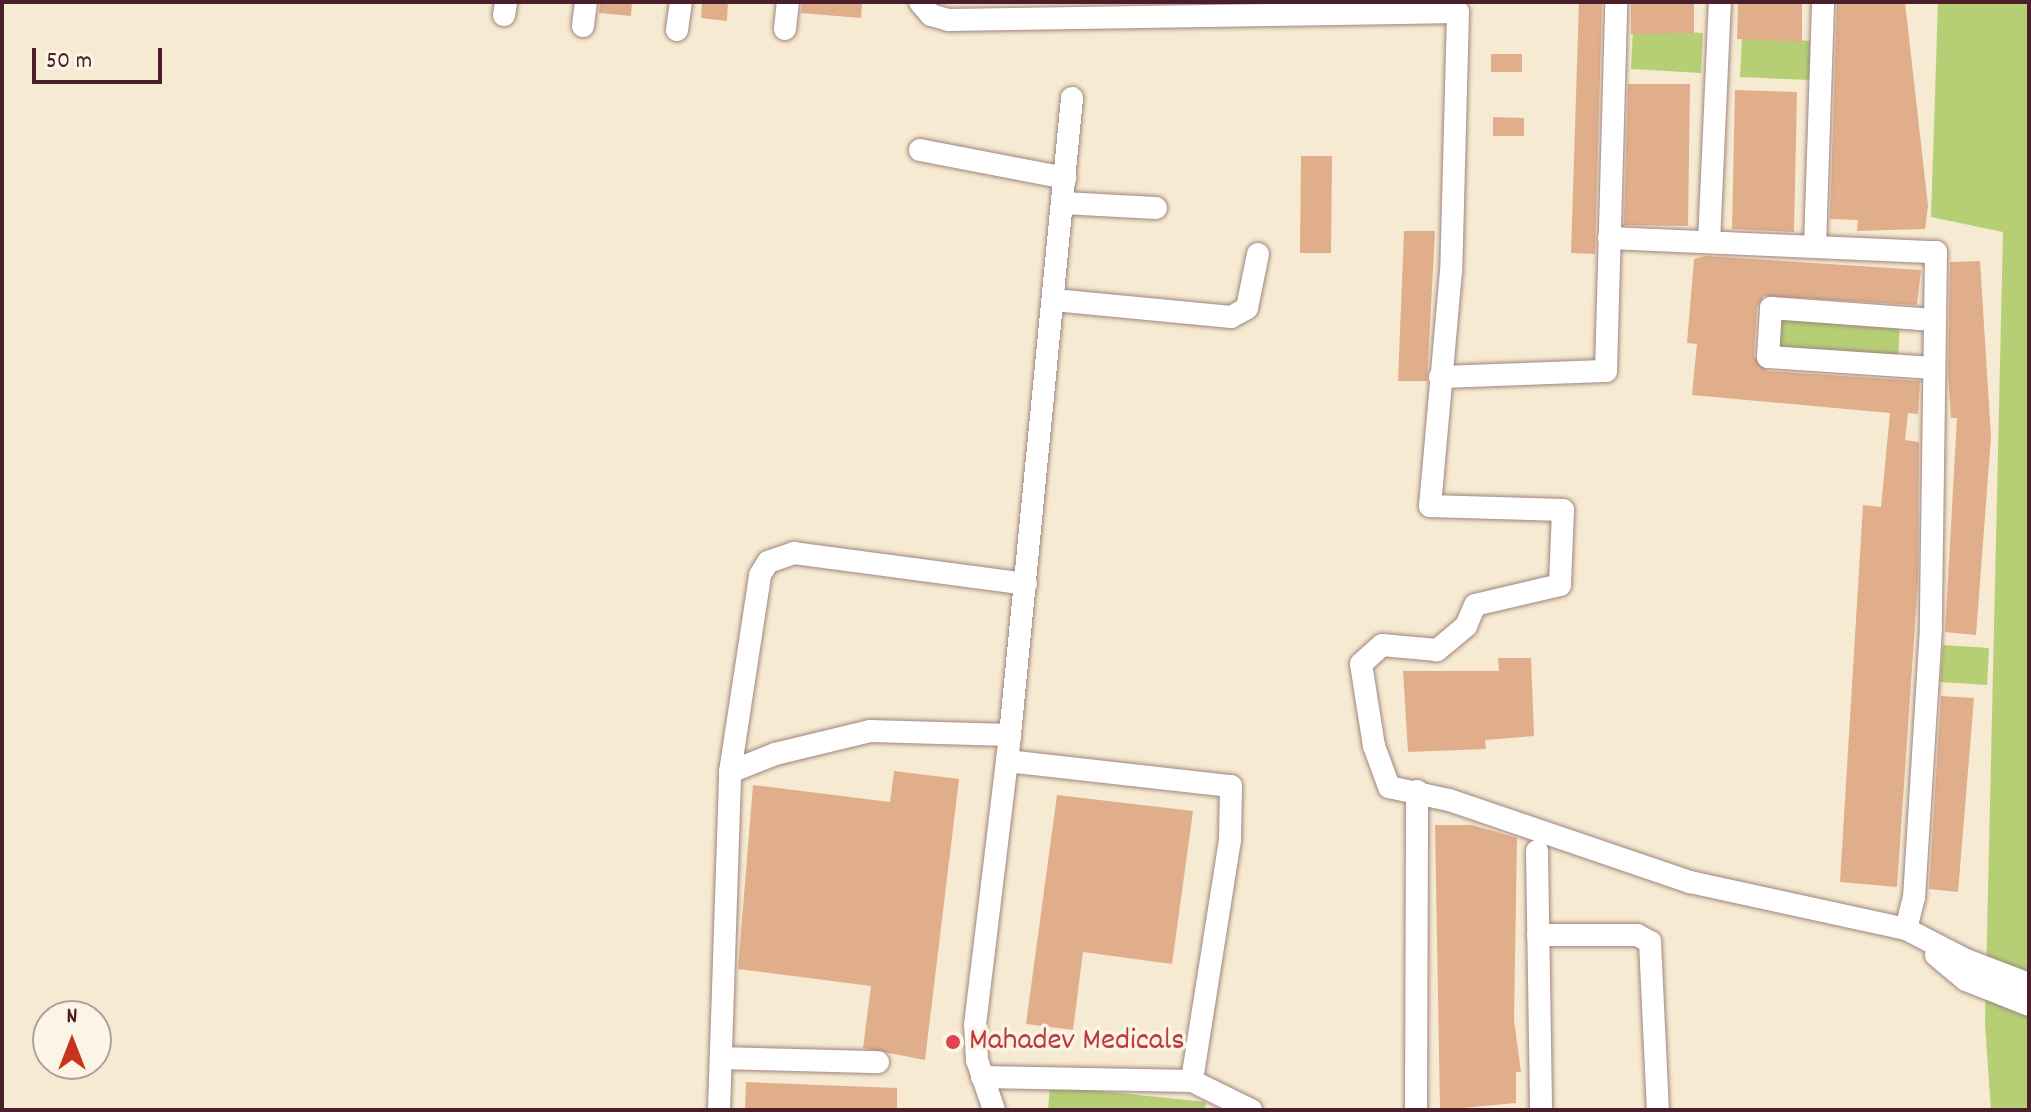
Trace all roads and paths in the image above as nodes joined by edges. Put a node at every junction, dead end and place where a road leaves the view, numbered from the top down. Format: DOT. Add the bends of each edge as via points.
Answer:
graph roads {
  1 [pos="586,2"];
  2 [pos="681,2"];
  3 [pos="788,2"];
  4 [pos="920,2"];
  5 [pos="1616,2"];
  6 [pos="1720,2"];
  7 [pos="1823,2"];
  8 [pos="1194,9"];
  9 [pos="583,26"];
  10 [pos="785,29"];
  11 [pos="677,30"];
  12 [pos="1072,98"];
  13 [pos="920,150"];
  14 [pos="1065,178"];
  15 [pos="1063,203"];
  16 [pos="1156,208"];
  17 [pos="1609,238"];
  18 [pos="1709,242"];
  19 [pos="1815,246"];
  20 [pos="1258,254"];
  21 [pos="1054,300"];
  22 [pos="1934,320"];
  23 [pos="1933,368"];
  24 [pos="1440,377"];
  25 [pos="1026,584"];
  26 [pos="1010,735"];
  27 [pos="1007,761"];
  28 [pos="730,772"];
  29 [pos="1417,791"];
  30 [pos="1537,851"];
  31 [pos="1906,929"];
  32 [pos="1538,935"];
  33 [pos="2029,984"];
  34 [pos="2029,1005"];
  35 [pos="721,1058"];
  36 [pos="878,1062"];
  37 [pos="982,1077"];
  38 [pos="1192,1081"];
  39 [pos="719,1110"];
  40 [pos="994,1110"];
  41 [pos="1251,1110"];
  42 [pos="1416,1110"];
  43 [pos="1541,1110"];
  44 [pos="1658,1110"];
  1 -- 9 [label="street"];
  2 -- 11 [label="street"];
  3 -- 10 [label="street"];
  4 -- 8 [label="street" via="931,15 948,20"];
  5 -- 17 [label="street"];
  6 -- 18 [label="street"];
  7 -- 19 [label="street"];
  8 -- 24 [label="street" via="1458,12 1451,271"];
  12 -- 14 [label="street"];
  13 -- 14 [label="street"];
  14 -- 15 [label="street"];
  15 -- 16 [label="street"];
  15 -- 21 [label="street"];
  17 -- 18 [label="street"];
  17 -- 24 [label="street" via="1606,371"];
  18 -- 19 [label="street"];
  19 -- 22 [label="street" via="1936,252"];
  20 -- 21 [label="street" via="1256,287 1247,308 1231,317"];
  21 -- 25 [label="street"];
  22 -- 23 [label="street"];
  22 -- 23 [label="street" via="1771,308 1768,357"];
  23 -- 31 [label="street" via="1931,628 1914,897"];
  24 -- 29 [label="street" via="1430,506 1563,510 1560,585 1475,605 1466,626 1437,650 1382,645 1361,664 1374,746 1389,787"];
  25 -- 26 [label="street"];
  25 -- 28 [label="street" via="794,553 768,562 760,575"];
  26 -- 27 [label="street"];
  26 -- 28 [label="street" via="870,731 775,754"];
  27 -- 37 [label="street" via="975,1025"];
  27 -- 38 [label="street" via="1231,786 1230,840"];
  28 -- 35 [label="street"];
  29 -- 31 [label="street" via="1690,882"];
  29 -- 42 [label="street"];
  30 -- 32 [label="street"];
  31 -- 33 [label="street"];
  31 -- 34 [label="street" via="1966,980"];
  32 -- 43 [label="street"];
  32 -- 44 [label="street" via="1637,935 1650,942"];
  35 -- 36 [label="street"];
  35 -- 39 [label="street"];
  37 -- 38 [label="street"];
  37 -- 40 [label="street"];
  38 -- 41 [label="street"];
}
